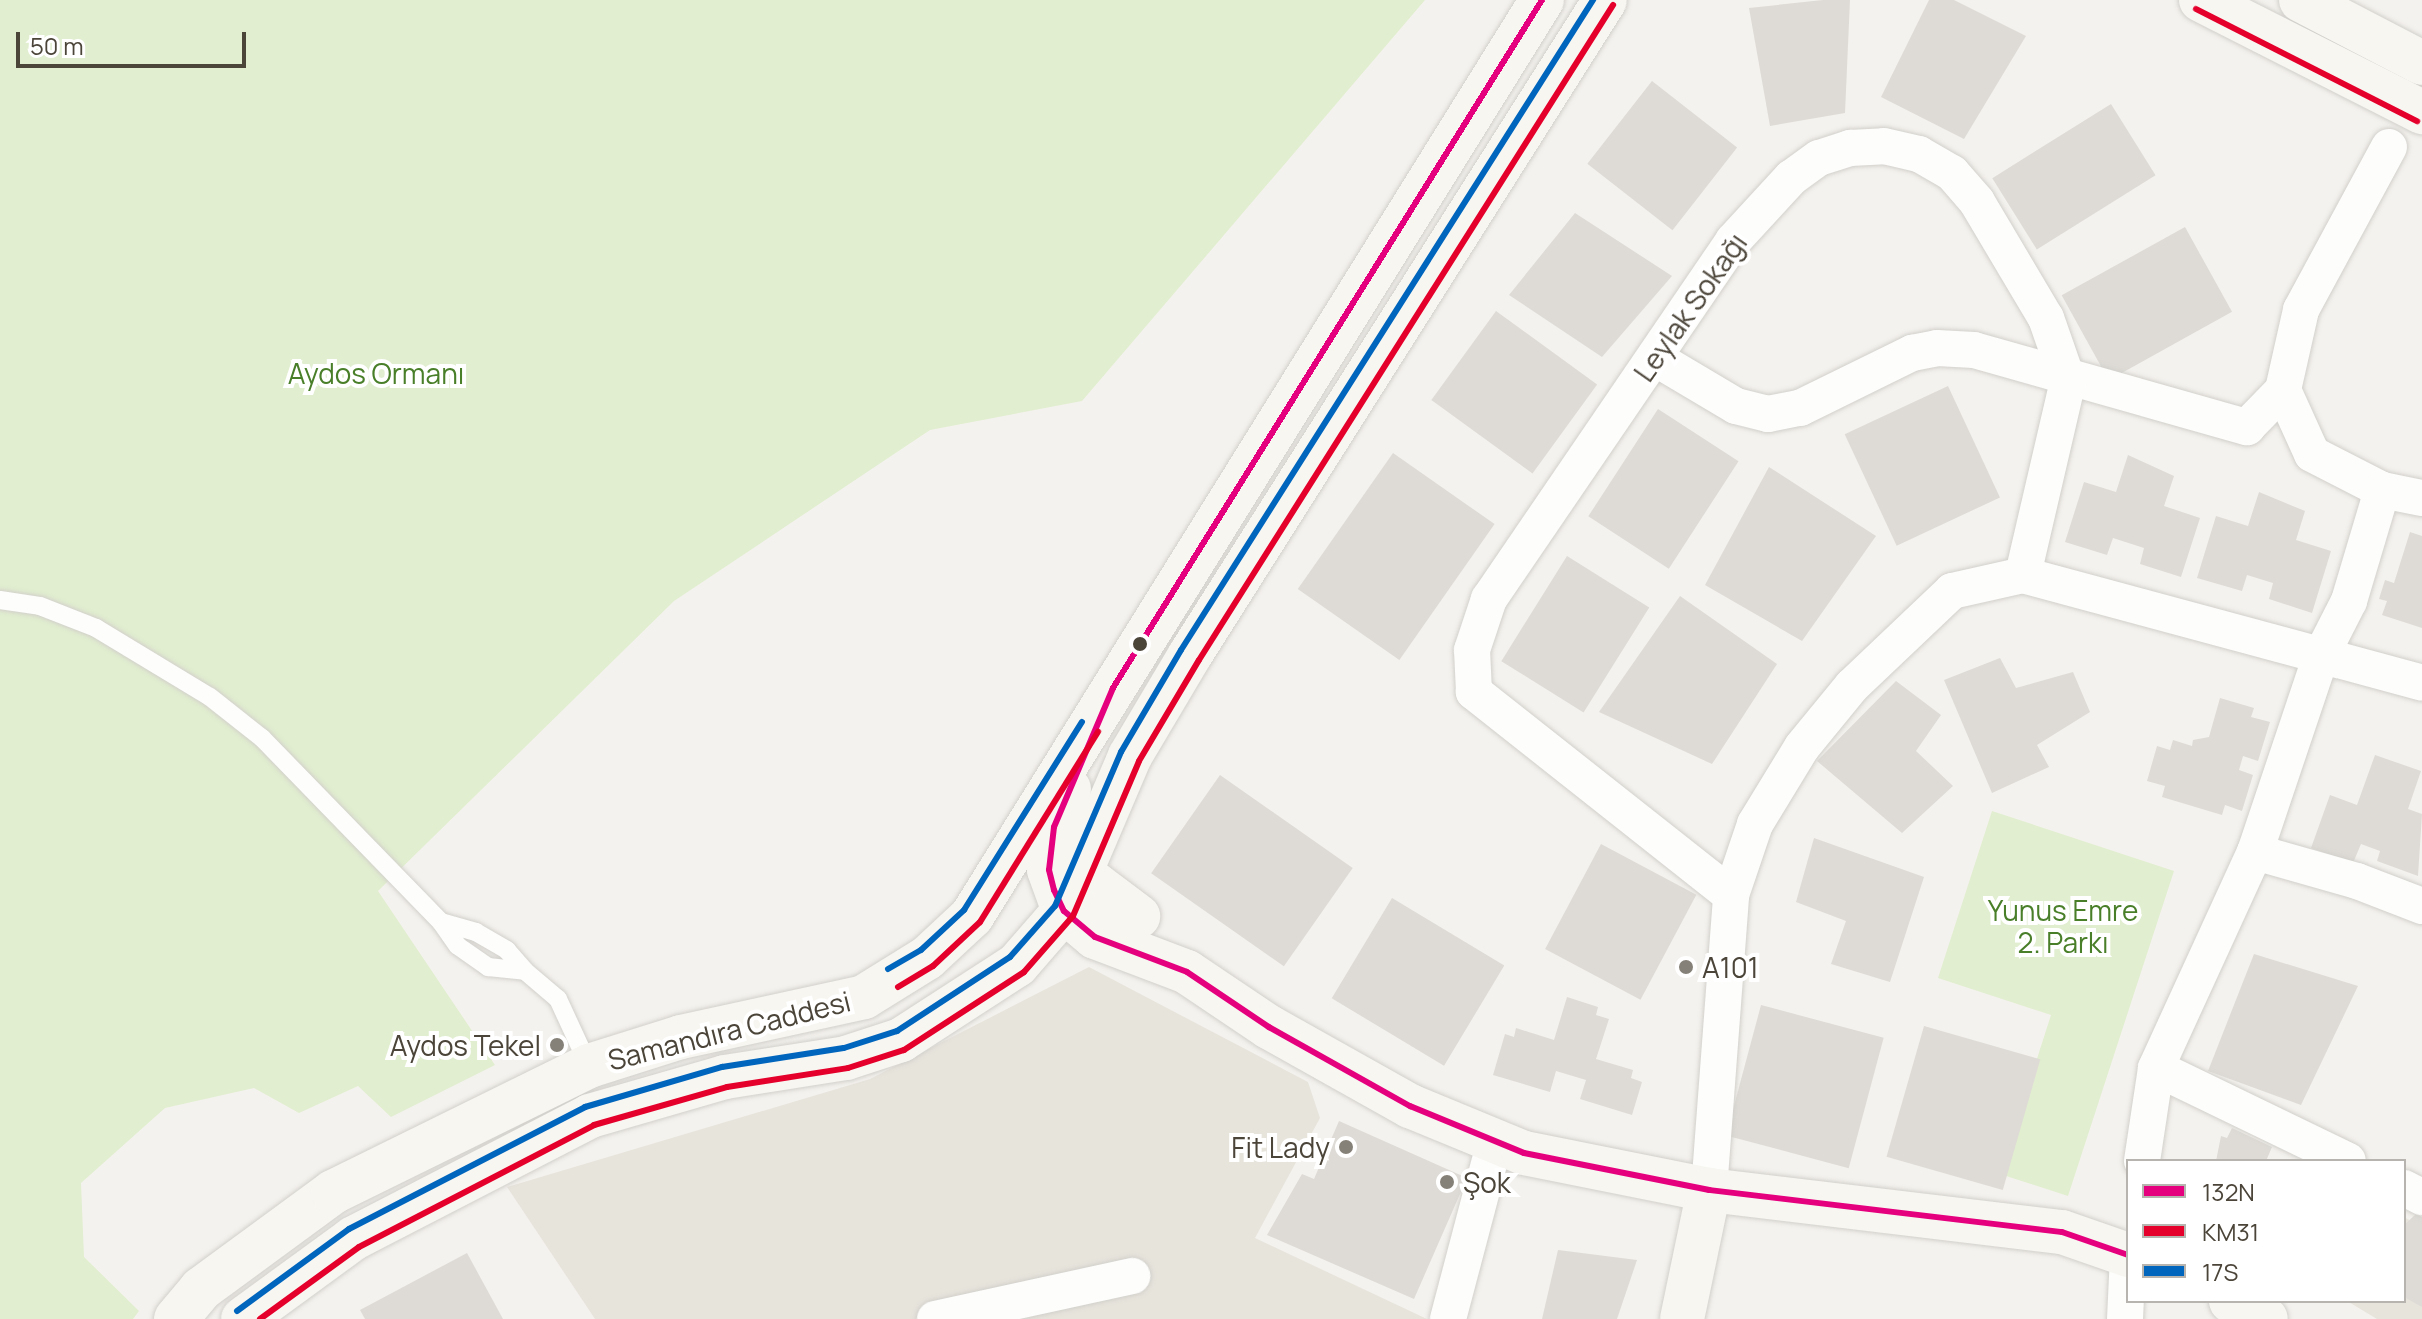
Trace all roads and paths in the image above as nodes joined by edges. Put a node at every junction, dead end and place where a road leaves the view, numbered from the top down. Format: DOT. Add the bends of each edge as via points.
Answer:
graph roads {
  1 [pos="1542,0"];
  2 [pos="1605,0"];
  3 [pos="2201,0"];
  4 [pos="2301,0"];
  5 [pos="2422,63"];
  6 [pos="2422,112"];
  7 [pos="2389,147"];
  8 [pos="1655,358"];
  9 [pos="2068,381"];
  10 [pos="2283,390"];
  11 [pos="2382,490"];
  12 [pos="2422,498"];
  13 [pos="2023,575"];
  14 [pos="0,600"];
  15 [pos="2321,656"];
  16 [pos="2422,683"];
  17 [pos="1113,688"];
  18 [pos="1100,834"];
  19 [pos="2255,852"];
  20 [pos="1731,895"];
  21 [pos="1072,899"];
  22 [pos="2422,906"];
  23 [pos="972,916"];
  24 [pos="1138,916"];
  25 [pos="1187,972"];
  26 [pos="589,1066"];
  27 [pos="2156,1068"];
  28 [pos="1495,1141"];
  29 [pos="2142,1159"];
  30 [pos="2344,1159"];
  31 [pos="1709,1190"];
  32 [pos="2126,1254"];
  33 [pos="1132,1276"];
  34 [pos="2126,1298"];
  35 [pos="2235,1303"];
  36 [pos="176,1319"];
  37 [pos="243,1319"];
  38 [pos="935,1319"];
  39 [pos="1448,1319"];
  40 [pos="1682,1319"];
  41 [pos="2125,1319"];
  42 [pos="2266,1319"];
  1 -- 17 [label="main road, Samandıra Caddesi"];
  2 -- 18 [label="main road, Samandıra Caddesi" via="1190,655 1130,756"];
  3 -- 6 [label="main road"];
  4 -- 5 [label="main road"];
  7 -- 10 [label="street" via="2301,310"];
  8 -- 9 [label="street" via="1736,406 1768,414 1800,408 1912,353 1937,348 1974,350"];
  8 -- 9 [label="street, Leylak Sokağı" via="1733,241 1791,178 1819,158 1850,148 1884,146 1919,154 1952,173 1977,202 2046,318"];
  8 -- 20 [label="street, Leylak Sokağı" via="1489,599 1472,650 1474,692"];
  9 -- 10 [label="street" via="2247,427"];
  9 -- 13 [label="street"];
  10 -- 11 [label="street" via="2312,454"];
  11 -- 12 [label="street"];
  11 -- 15 [label="street" via="2349,601"];
  13 -- 15 [label="street"];
  13 -- 20 [label="street" via="1952,591 1852,686 1802,747 1755,824"];
  14 -- 26 [label="lane" via="40,606 96,628 210,697 262,738 441,922 458,946 481,963 525,971 558,999"];
  15 -- 16 [label="street"];
  15 -- 19 [label="street"];
  17 -- 21 [label="main road" via="1054,827"];
  17 -- 23 [label="main road, Samandıra Caddesi"];
  18 -- 21 [label="main road, Samandıra Caddesi"];
  18 -- 24 [label="main road"];
  19 -- 22 [label="street"];
  19 -- 27 [label="street"];
  20 -- 31 [label="street"];
  21 -- 23 [label="main road"];
  21 -- 24 [label="main road"];
  21 -- 25 [label="main road"];
  21 -- 37 [label="main road, Samandıra Caddesi" via="1017,965 901,1040 846,1058 725,1077 590,1116 354,1238"];
  23 -- 26 [label="main road, Samandıra Caddesi" via="927,958 864,997 681,1037"];
  24 -- 25 [label="main road"];
  25 -- 28 [label="main road" via="1269,1027 1410,1106"];
  26 -- 36 [label="main road, Samandıra Caddesi" via="333,1192 201,1289"];
  27 -- 29 [label="street"];
  27 -- 30 [label="street"];
  28 -- 31 [label="main road" via="1524,1153"];
  28 -- 39 [label="street"];
  31 -- 32 [label="main road" via="2062,1232"];
  31 -- 40 [label="main road"];
  33 -- 38 [label="street"];
  34 -- 41 [label="street"];
  35 -- 42 [label="main road"];
}
